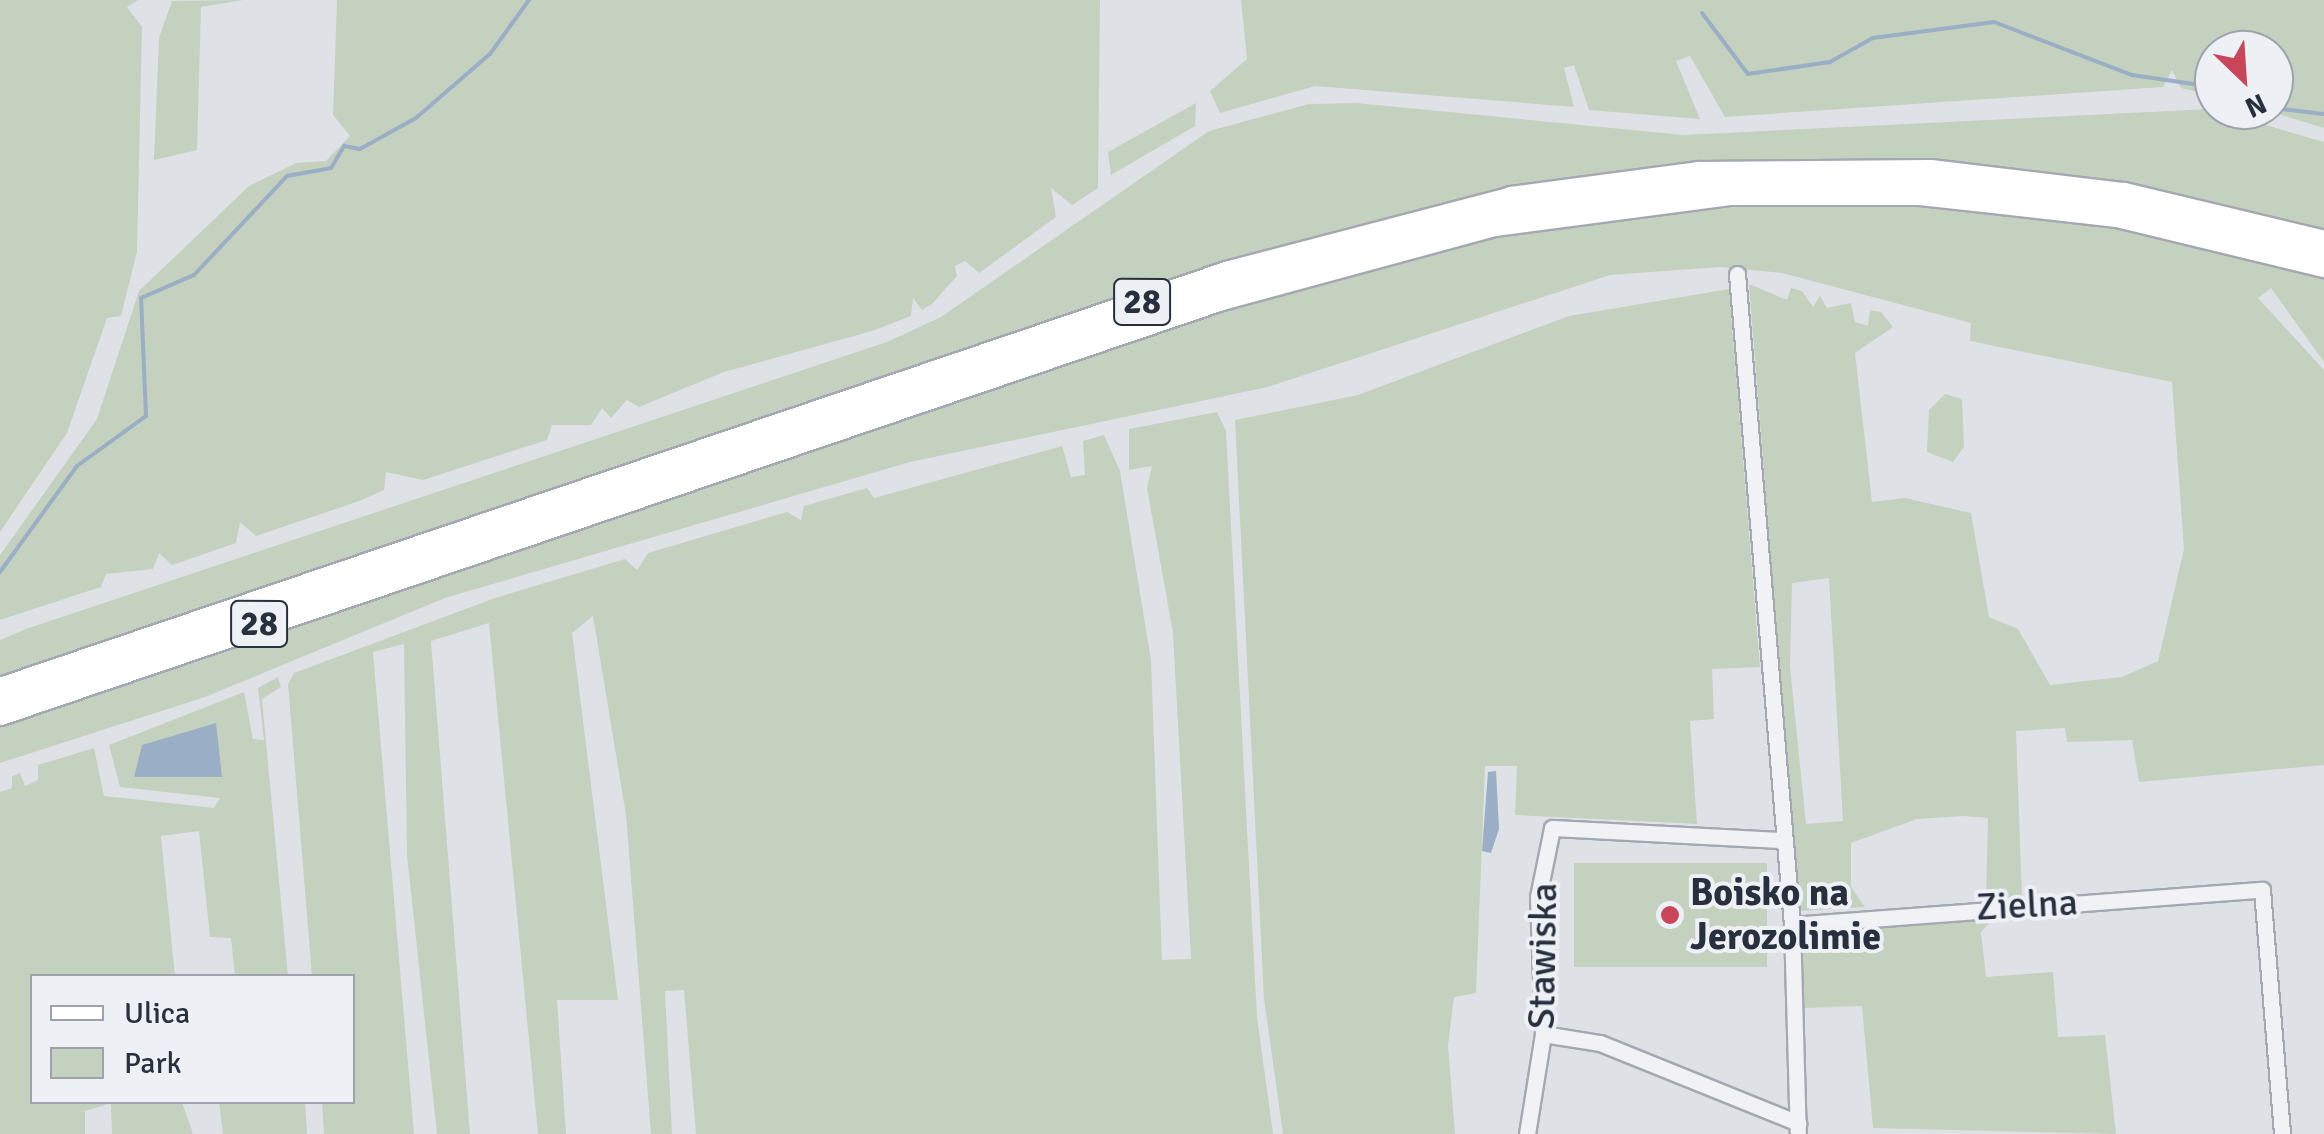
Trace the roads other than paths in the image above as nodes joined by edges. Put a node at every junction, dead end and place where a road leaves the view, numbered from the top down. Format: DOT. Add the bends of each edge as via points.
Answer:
graph roads {
  1 [pos="2324,243"];
  2 [pos="2324,264"];
  3 [pos="1737,274"];
  4 [pos="0,690"];
  5 [pos="0,712"];
  6 [pos="1782,840"];
  7 [pos="1792,925"];
  8 [pos="1542,1034"];
  9 [pos="1798,1128"];
  10 [pos="1528,1134"];
  11 [pos="2282,1134"];
  1 -- 4 [label="main road, 28" via="2098,190 1916,172 1710,173 1500,201 1226,274"];
  2 -- 5 [label="main road, 28" via="2117,214 1907,192 1710,194 1494,223 1218,298"];
  3 -- 6 [label="street"];
  6 -- 7 [label="street"];
  6 -- 8 [label="street, Stawiska" via="1552,828 1538,897"];
  7 -- 9 [label="street"];
  7 -- 11 [label="street, Zielna" via="2262,890"];
  8 -- 9 [label="street" via="1600,1043"];
  8 -- 10 [label="street, Stawiska"];
}
